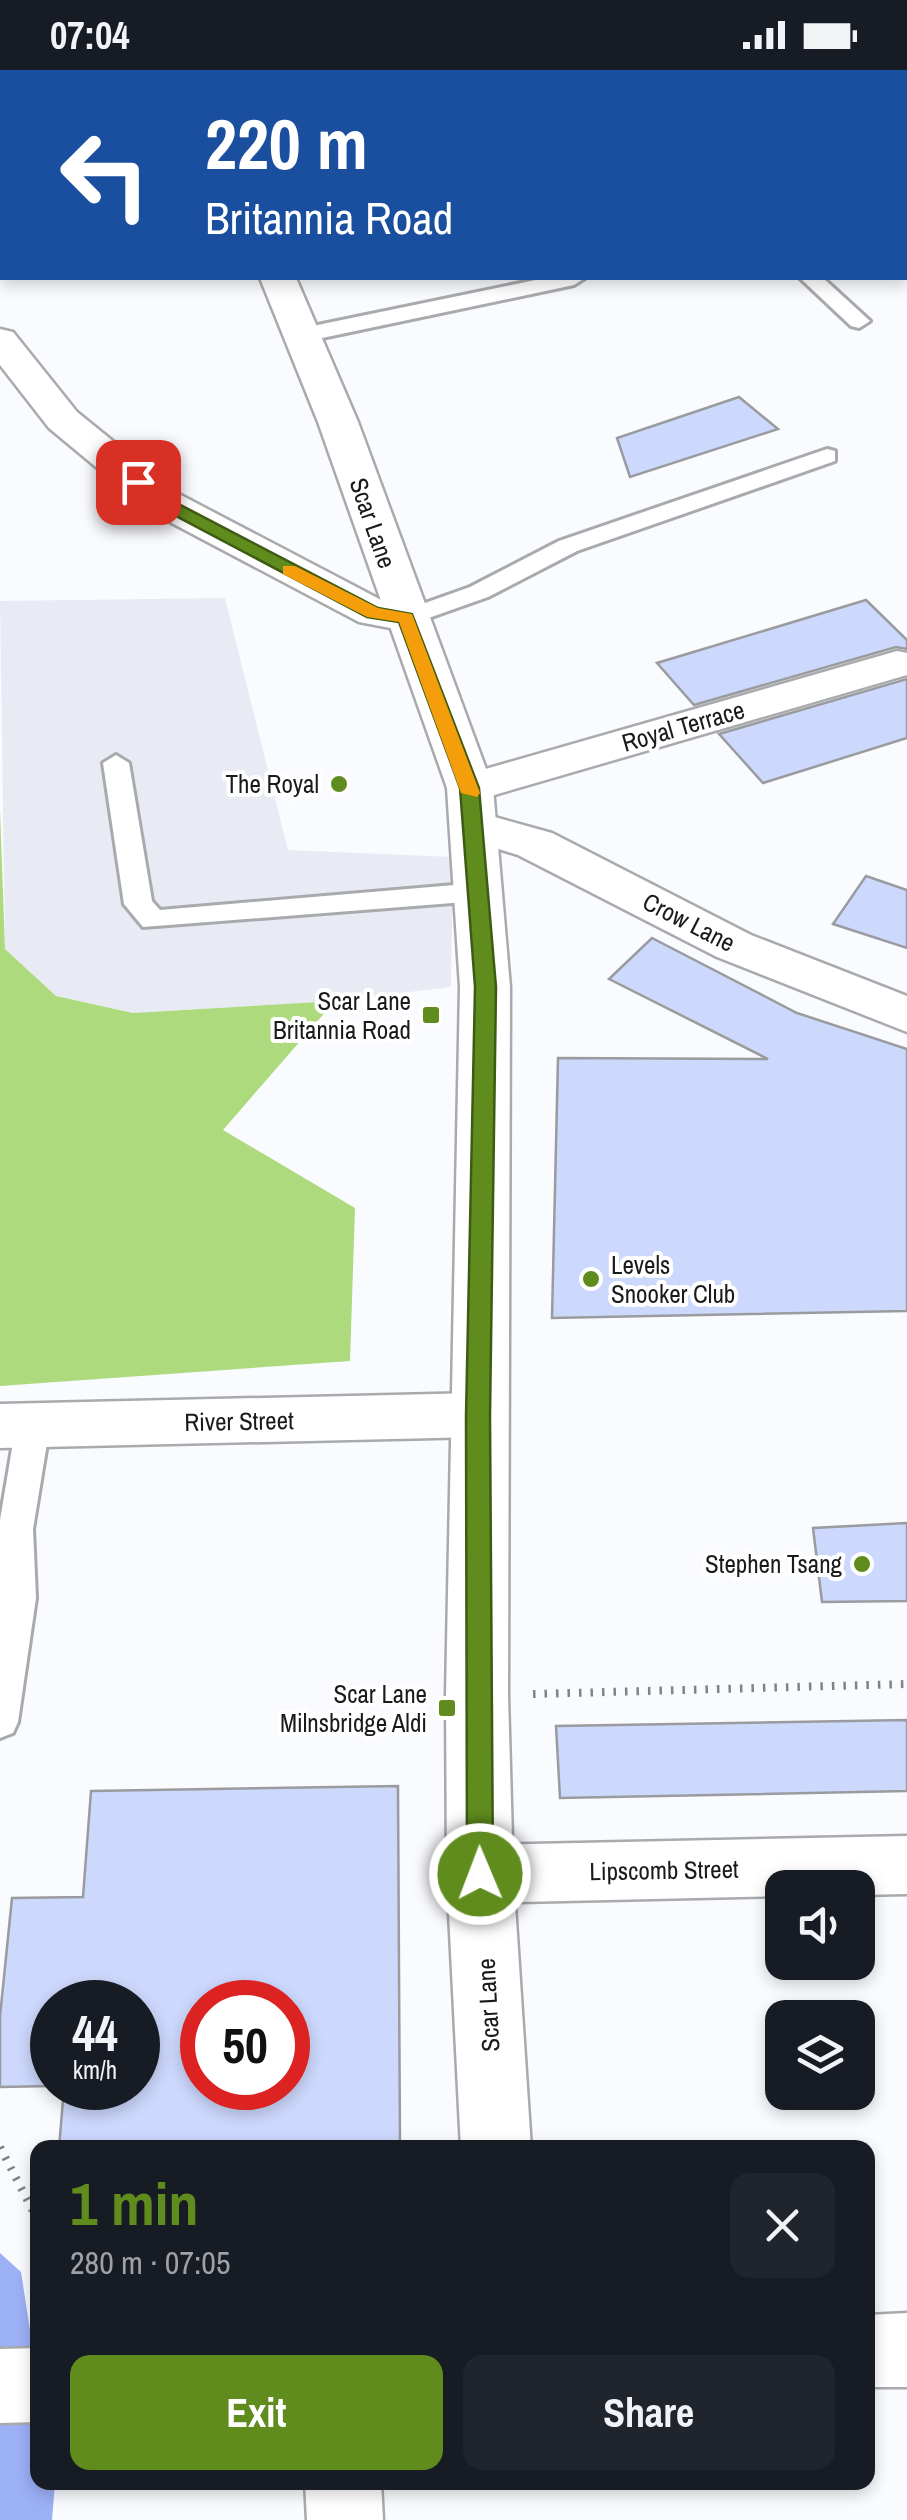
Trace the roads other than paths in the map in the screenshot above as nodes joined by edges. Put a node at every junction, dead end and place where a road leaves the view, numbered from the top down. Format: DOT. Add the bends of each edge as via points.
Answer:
graph roads {
  1 [pos="279,280"];
  2 [pos="564,280"];
  3 [pos="813,280"];
  4 [pos="859,321"];
  5 [pos="303,335"];
  6 [pos="0,340"];
  7 [pos="828,456"];
  8 [pos="406,618"];
  9 [pos="897,664"];
  10 [pos="116,764"];
  11 [pos="472,806"];
  12 [pos="478,892"];
  13 [pos="907,1014"];
  14 [pos="478,1416"];
  15 [pos="16,1425"];
  16 [pos="0,1722"];
  17 [pos="907,1865"];
  18 [pos="480,1874"];
  19 [pos="496,2140"];
  20 [pos="907,2350"];
  21 [pos="875,2351"];
  22 [pos="30,2385"];
  23 [pos="0,2386"];
  24 [pos="343,2490"];
  25 [pos="345,2520"];
  1 -- 5 [label="main road, Scar Lane"];
  2 -- 5 [label="lane"];
  3 -- 4 [label="lane"];
  5 -- 8 [label="main road, Scar Lane"];
  6 -- 8 [label="main road" via="63,420 163,502 374,613"];
  7 -- 8 [label="lane" via="568,546 480,592"];
  8 -- 11 [label="main road, Scar Lane"];
  9 -- 11 [label="main road, Royal Terrace"];
  10 -- 12 [label="lane" via="138,904 153,920"];
  11 -- 12 [label="main road, Scar Lane"];
  11 -- 13 [label="main road, Crow Lane" via="734,946"];
  12 -- 14 [label="main road, Scar Lane" via="486,987"];
  14 -- 15 [label="main road, River Street"];
  14 -- 18 [label="main road, Scar Lane"];
  15 -- 16 [label="lane" via="18,1598"];
  17 -- 18 [label="main road, Lipscomb Street"];
  18 -- 19 [label="main road, Scar Lane"];
  20 -- 21 [label="main road"];
  22 -- 23 [label="main road"];
  24 -- 25 [label="main road"];
}
